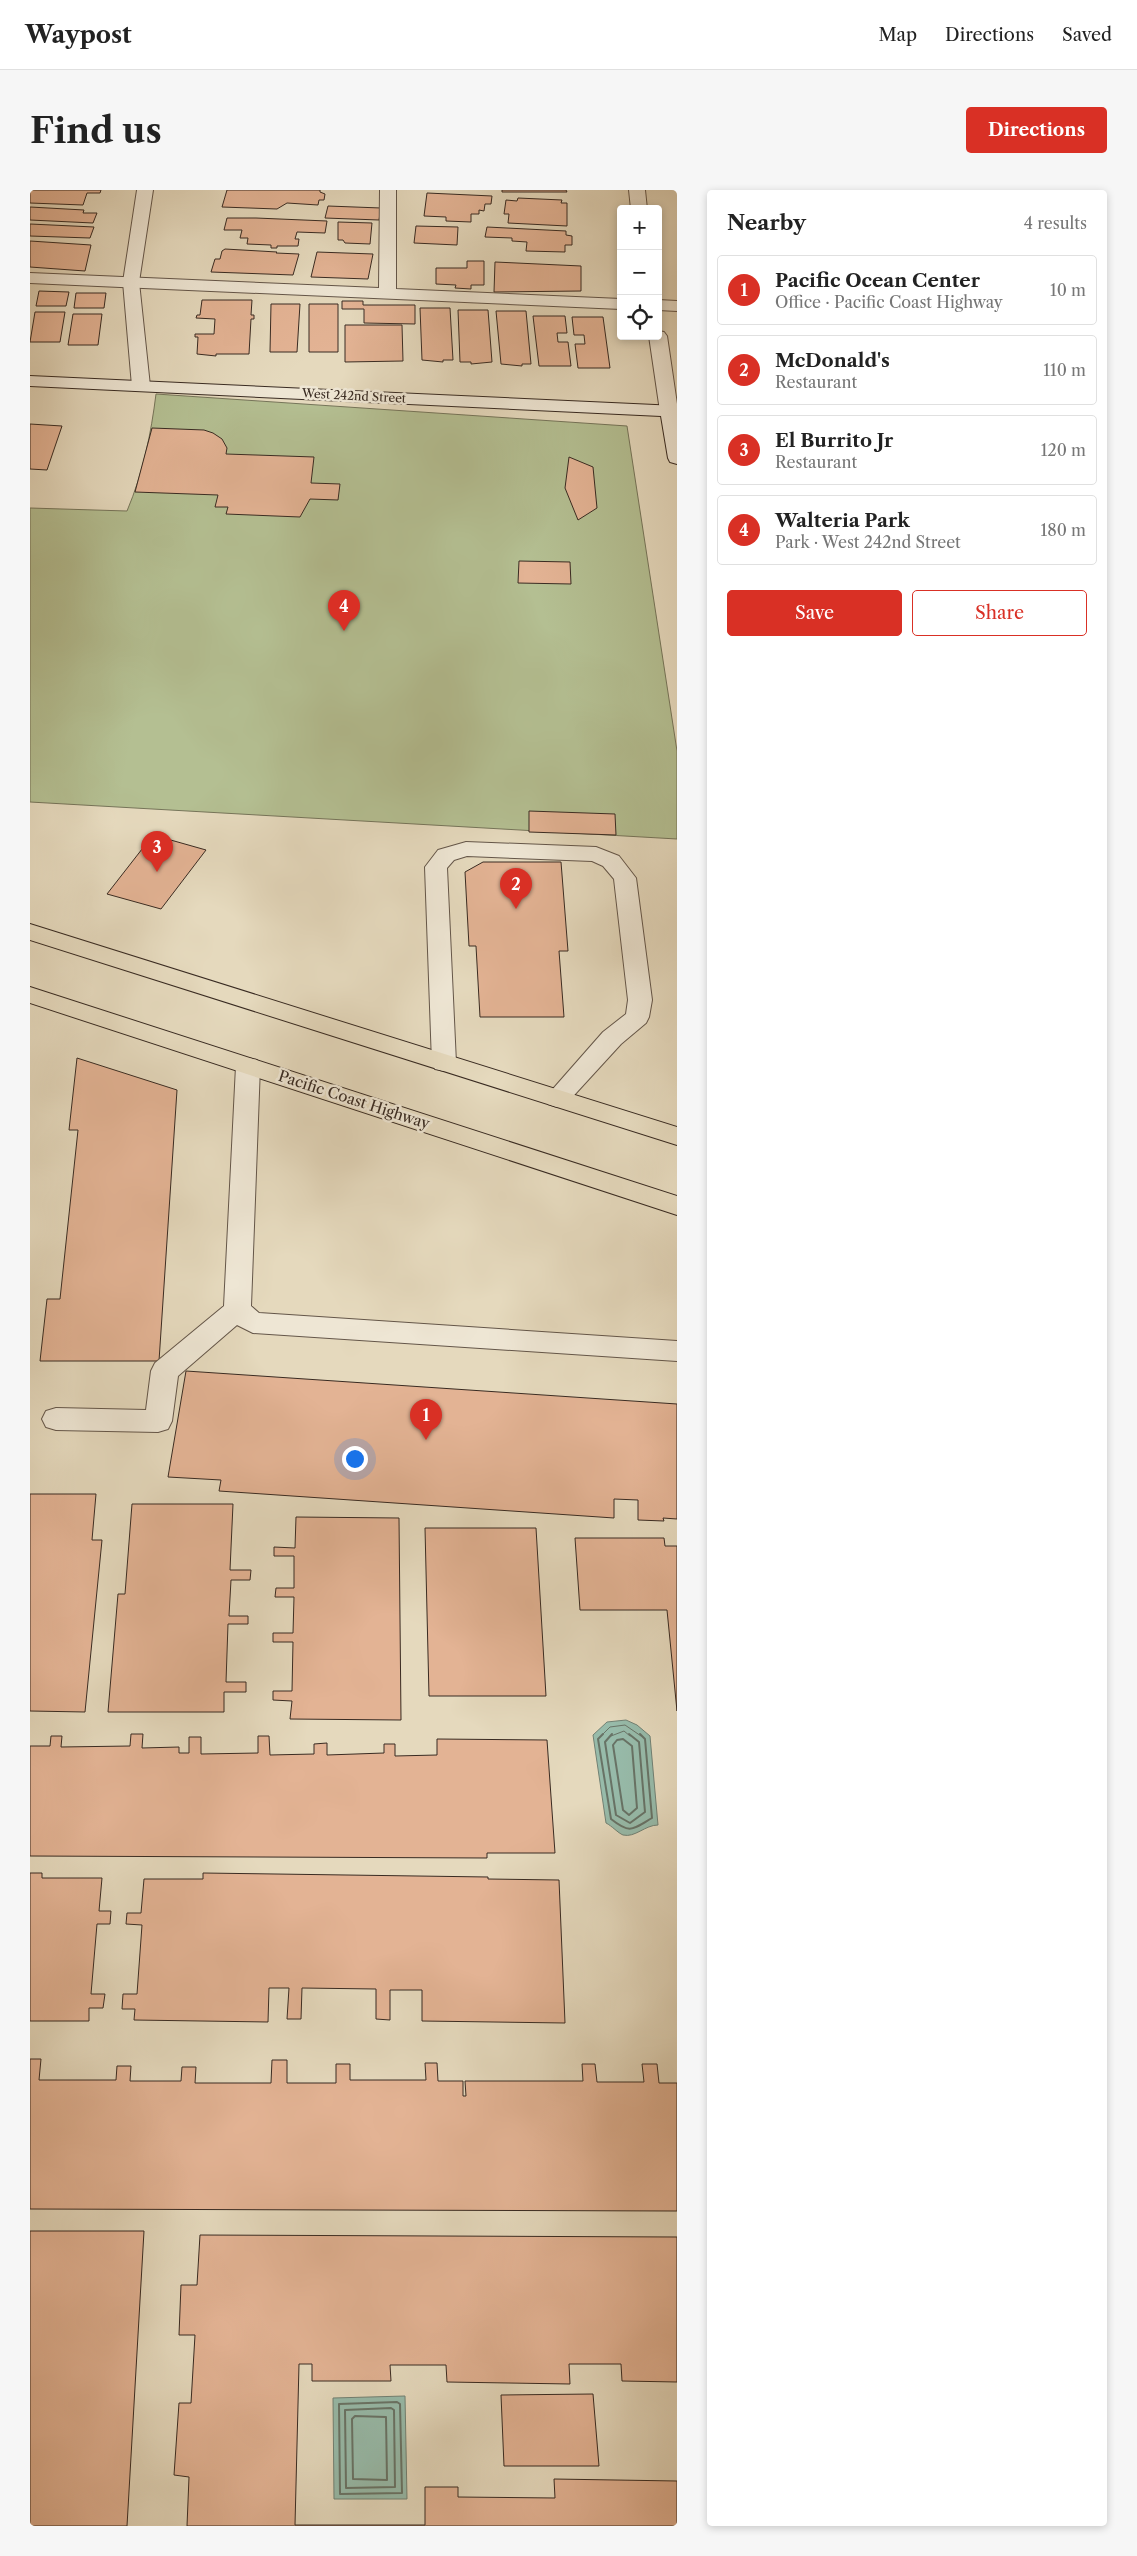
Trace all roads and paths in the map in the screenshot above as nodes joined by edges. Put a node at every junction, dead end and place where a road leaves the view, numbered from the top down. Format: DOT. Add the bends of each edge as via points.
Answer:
graph roads {
  1 [pos="145,190"];
  2 [pos="388,190"];
  3 [pos="637,190"];
  4 [pos="639,205"];
  5 [pos="30,278"];
  6 [pos="130,282"];
  7 [pos="387,294"];
  8 [pos="617,304"];
  9 [pos="662,305"];
  10 [pos="677,306"];
  11 [pos="659,340"];
  12 [pos="30,381"];
  13 [pos="141,386"];
  14 [pos="673,411"];
  15 [pos="677,458"];
  16 [pos="30,932"];
  17 [pos="30,995"];
  18 [pos="444,1063"];
  19 [pos="248,1066"];
  20 [pos="557,1098"];
  21 [pos="677,1136"];
  22 [pos="677,1206"];
  23 [pos="237,1310"];
  24 [pos="677,1351"];
  25 [pos="56,1419"];
  1 -- 6 [label="street"];
  2 -- 7 [label="street"];
  3 -- 4 [label="street"];
  5 -- 6 [label="street"];
  6 -- 7 [label="street"];
  6 -- 13 [label="street"];
  7 -- 8 [label="street"];
  9 -- 10 [label="street"];
  11 -- 14 [label="street"];
  12 -- 13 [label="street, West 242nd Street"];
  13 -- 14 [label="street, West 242nd Street"];
  14 -- 15 [label="street"];
  16 -- 18 [label="highway"];
  17 -- 19 [label="highway, Pacific Coast Highway"];
  18 -- 20 [label="highway"];
  18 -- 20 [label="street" via="436,867 446,855 466,849 596,854 611,861 625,878 640,1000 637,1017 612,1038"];
  19 -- 22 [label="highway, Pacific Coast Highway"];
  19 -- 23 [label="street"];
  20 -- 21 [label="highway"];
  23 -- 24 [label="street" via="253,1323"];
  23 -- 25 [label="street" via="164,1372 158,1421"];
}
